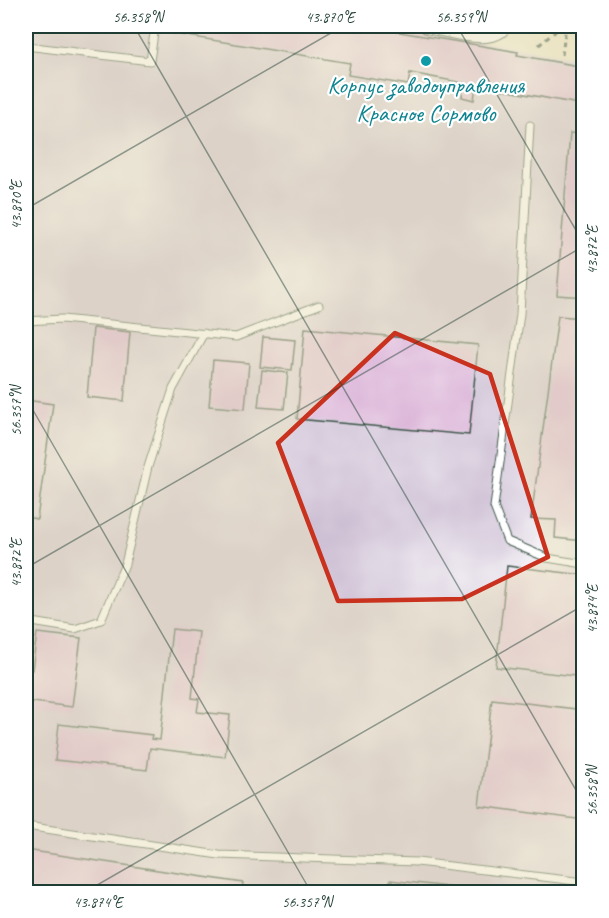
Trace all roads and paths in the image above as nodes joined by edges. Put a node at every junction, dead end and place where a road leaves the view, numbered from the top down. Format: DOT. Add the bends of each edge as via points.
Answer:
graph roads {
  1 [pos="155,26"];
  2 [pos="427,26"];
  3 [pos="504,26"];
  4 [pos="564,26"];
  5 [pos="539,45"];
  6 [pos="26,46"];
  7 [pos="562,55"];
  8 [pos="530,125"];
  9 [pos="319,305"];
  10 [pos="26,321"];
  11 [pos="204,333"];
  12 [pos="584,564"];
  13 [pos="26,621"];
  14 [pos="26,826"];
  15 [pos="584,882"];
  1 -- 6 [label="lane" via="150,61"];
  2 -- 3 [label="street" via="483,36 493,35"];
  4 -- 5 [label="path"];
  4 -- 7 [label="path"];
  8 -- 12 [label="lane" via="520,314 495,507 507,541 547,558"];
  9 -- 11 [label="lane" via="236,337"];
  10 -- 11 [label="lane" via="62,319"];
  11 -- 13 [label="lane" via="173,389 148,467 125,564 101,620 75,629"];
  14 -- 15 [label="lane" via="219,855 417,862"];
}
